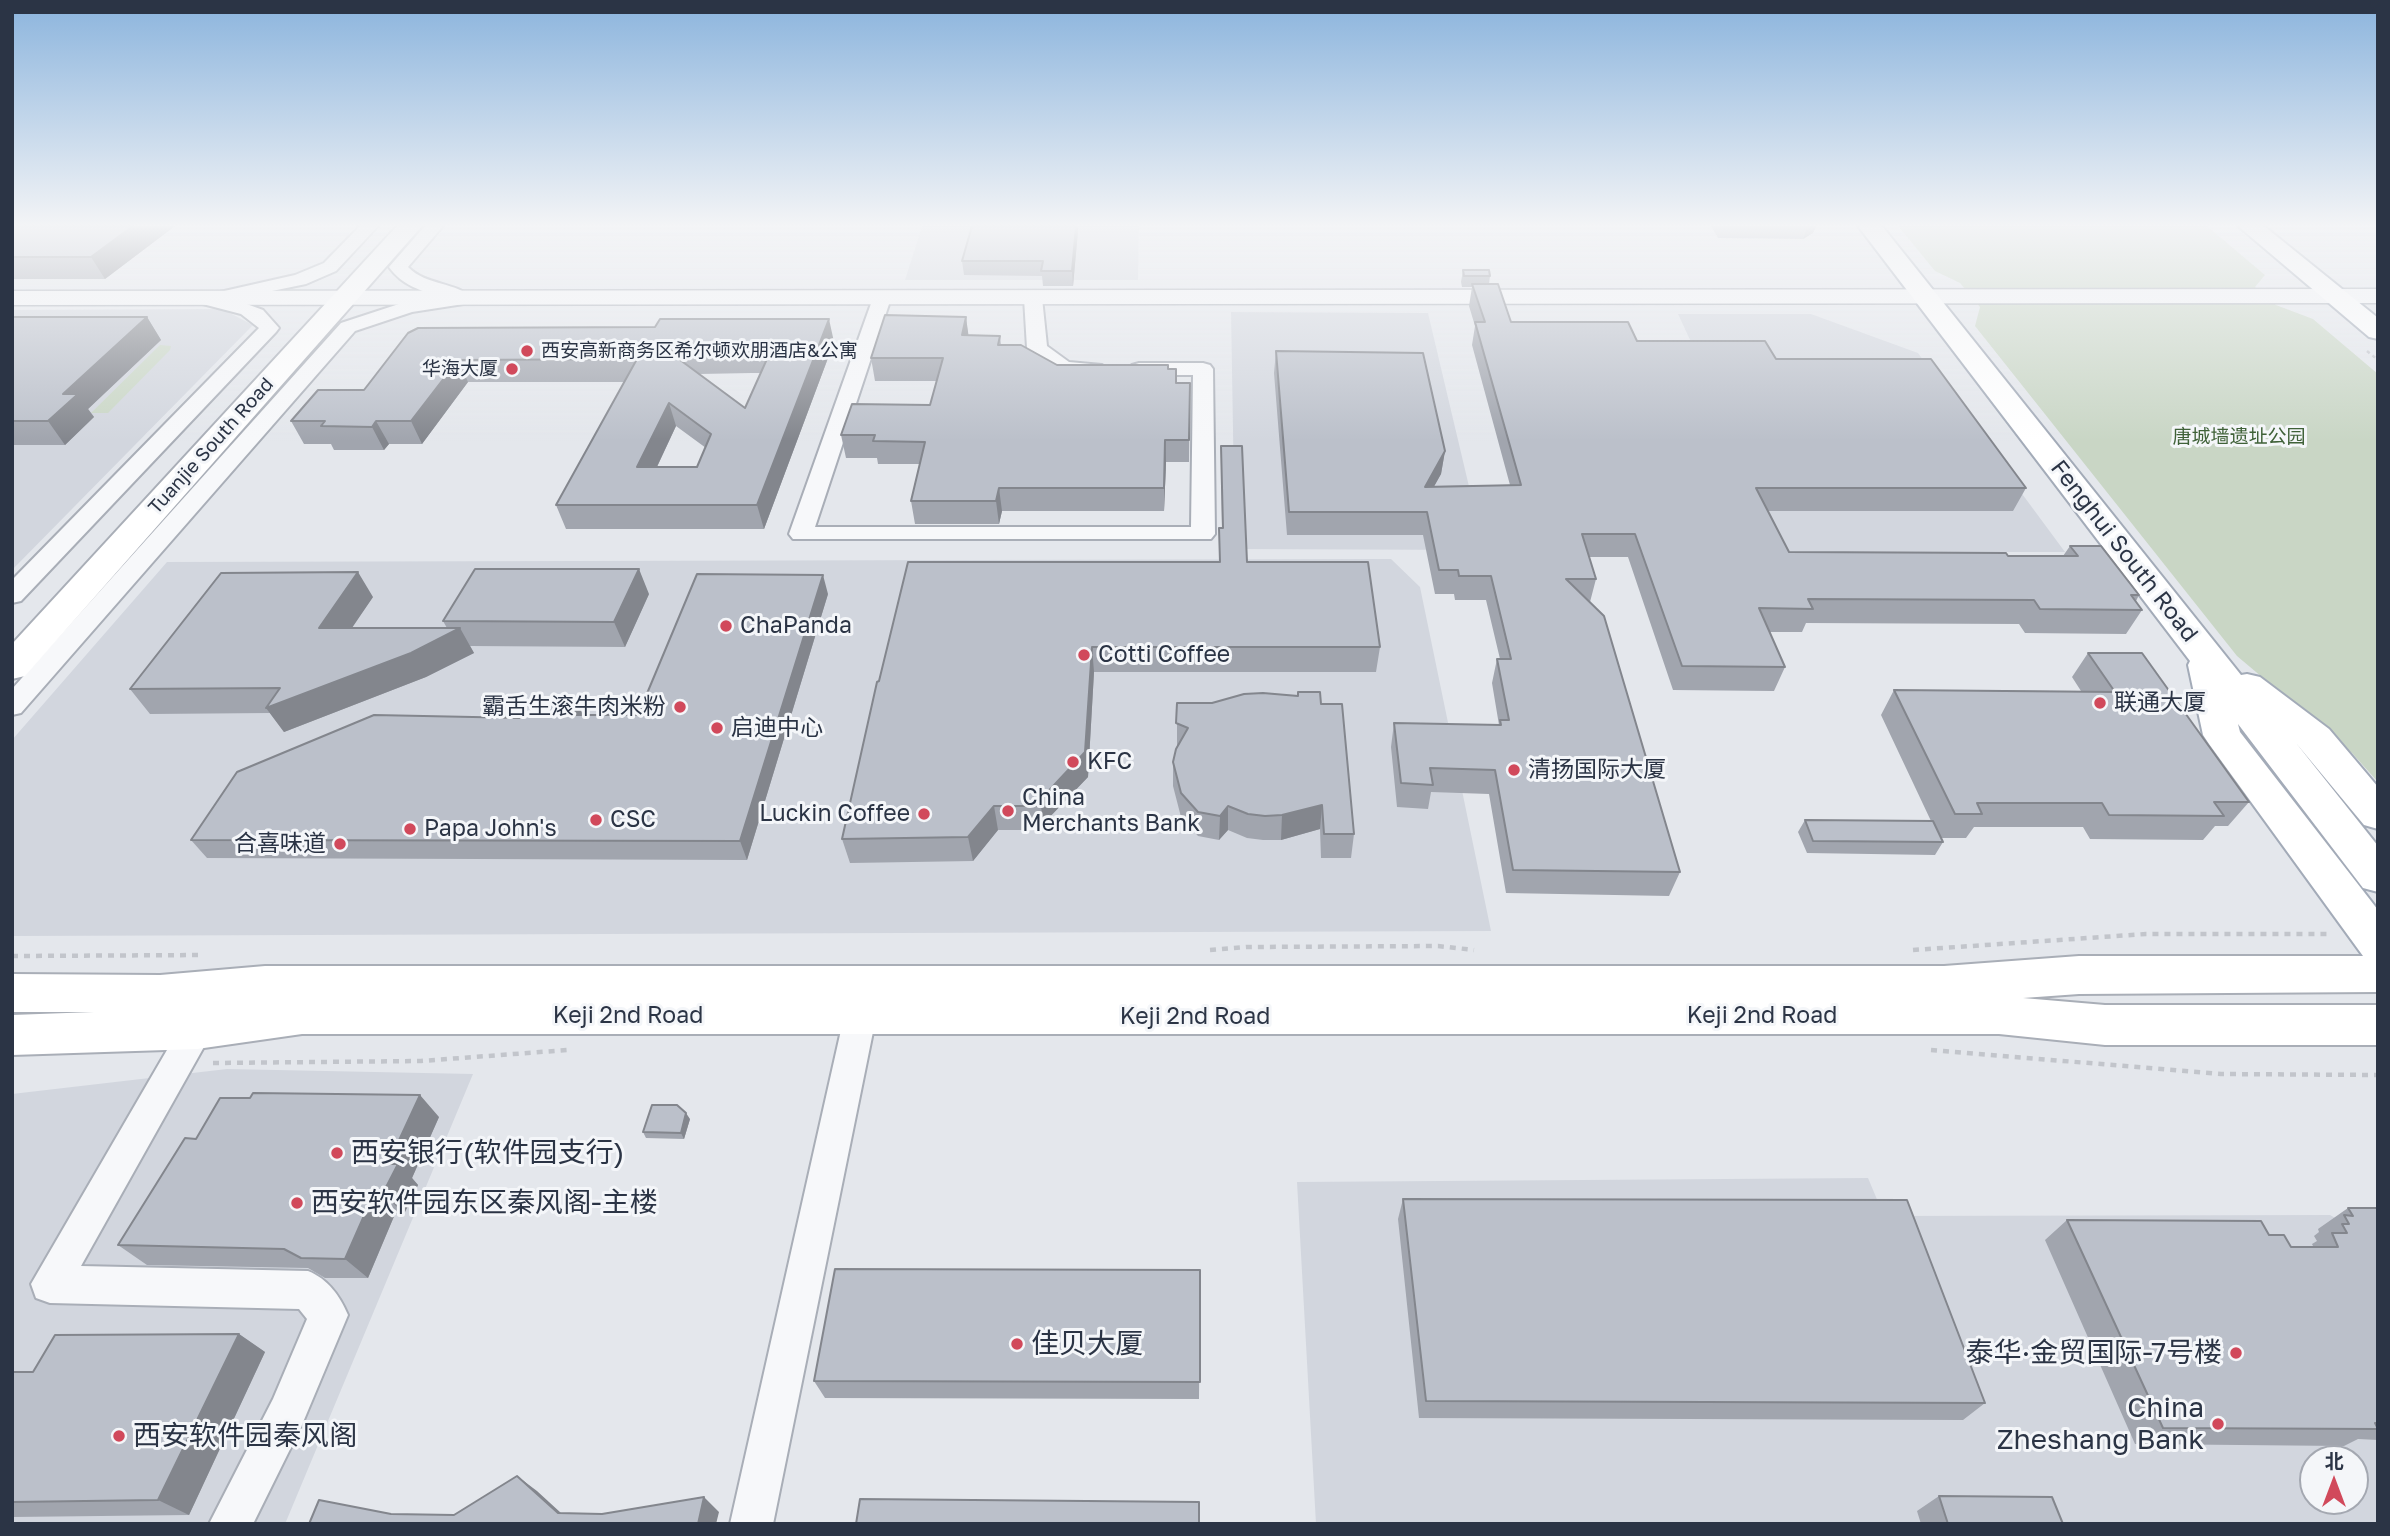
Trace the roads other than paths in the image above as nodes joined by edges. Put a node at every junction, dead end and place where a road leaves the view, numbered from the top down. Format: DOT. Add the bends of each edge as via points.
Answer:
graph roads {
  1 [pos="1926,297"];
  2 [pos="12,298"];
  3 [pos="202,298"];
  4 [pos="335,298"];
  5 [pos="473,298"];
  6 [pos="882,298"];
  7 [pos="1033,298"];
  8 [pos="1319,298"];
  9 [pos="2337,298"];
  10 [pos="2378,331"];
  11 [pos="12,595"];
  12 [pos="12,636"];
  13 [pos="2204,653"];
  14 [pos="12,667"];
  15 [pos="12,706"];
  16 [pos="2378,814"];
  17 [pos="2378,876"];
  18 [pos="2378,943"];
  19 [pos="2378,974"];
  20 [pos="12,993"];
  21 [pos="860,1017"];
  22 [pos="2378,1025"];
  23 [pos="12,1035"];
  24 [pos="187,1046"];
  25 [pos="230,1524"];
  26 [pos="751,1524"];
  1 -- 13 [label="main road, Fenghui South Road"];
  2 -- 3 [label="street"];
  3 -- 4 [label="street"];
  3 -- 11 [label="street" via="246,308 261,316 269,328"];
  4 -- 5 [label="street"];
  4 -- 12 [label="main road, Tuanjie South Road"];
  4 -- 14 [label="main road, Tuanjie South Road"];
  5 -- 6 [label="street"];
  5 -- 15 [label="street" via="409,307 348,327"];
  6 -- 7 [label="street"];
  6 -- 7 [label="street" via="802,534 1203,534 1203,369 1064,368 1037,348"];
  7 -- 8 [label="street"];
  9 -- 10 [label="main road"];
  13 -- 16 [label="main road" via="2316,739"];
  13 -- 17 [label="main road, Fenghui South Road"];
  13 -- 18 [label="main road" via="2222,735"];
  19 -- 20 [label="main road, Keji 2nd Road" via="2079,975 1944,985 265,985 160,993"];
  21 -- 22 [label="main road, Keji 2nd Road" via="1999,1016 2105,1025"];
  21 -- 24 [label="main road, Keji 2nd Road" via="302,1015"];
  21 -- 26 [label="street"];
  23 -- 24 [label="main road, Keji 2nd Road"];
  24 -- 25 [label="street" via="50,1284 308,1290 329,1315 287,1413"];
}
